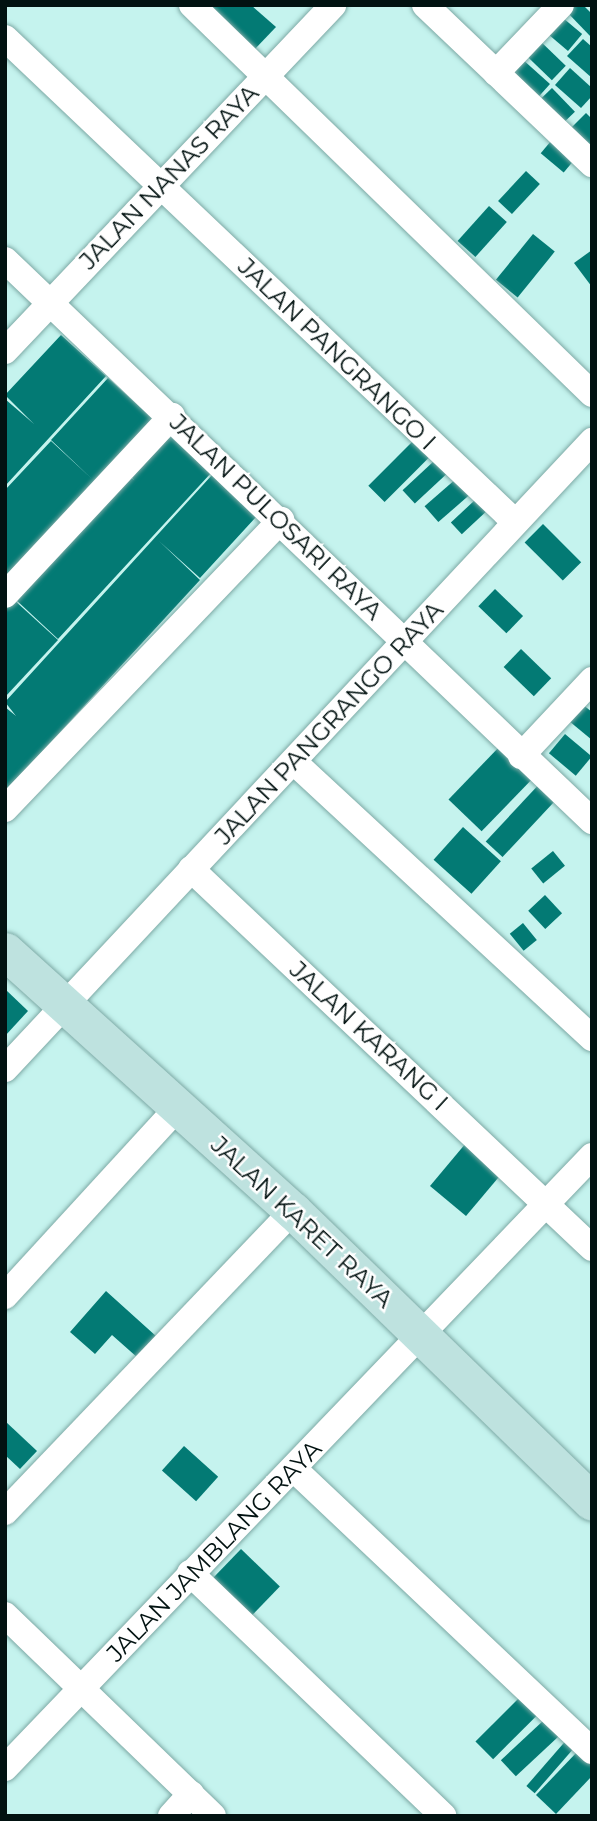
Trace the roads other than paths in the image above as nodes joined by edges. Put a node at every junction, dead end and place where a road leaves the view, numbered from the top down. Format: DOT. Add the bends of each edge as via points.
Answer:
graph roads {
  1 [pos="192,5"];
  2 [pos="334,5"];
  3 [pos="425,5"];
  4 [pos="561,5"];
  5 [pos="5,38"];
  6 [pos="496,73"];
  7 [pos="267,75"];
  8 [pos="592,164"];
  9 [pos="161,186"];
  10 [pos="5,260"];
  11 [pos="50,301"];
  12 [pos="5,351"];
  13 [pos="592,394"];
  14 [pos="172,416"];
  15 [pos="592,441"];
  16 [pos="281,520"];
  17 [pos="513,521"];
  18 [pos="5,595"];
  19 [pos="407,643"];
  20 [pos="592,680"];
  21 [pos="521,756"];
  22 [pos="295,763"];
  23 [pos="5,809"];
  24 [pos="592,821"];
  25 [pos="191,869"];
  26 [pos="5,951"];
  27 [pos="64,1004"];
  28 [pos="592,1038"];
  29 [pos="5,1069"];
  30 [pos="178,1107"];
  31 [pos="592,1156"];
  32 [pos="545,1205"];
  33 [pos="293,1211"];
  34 [pos="592,1248"];
  35 [pos="5,1296"];
  36 [pos="419,1332"];
  37 [pos="295,1470"];
  38 [pos="592,1502"];
  39 [pos="5,1512"];
  40 [pos="190,1573"];
  41 [pos="5,1615"];
  42 [pos="83,1688"];
  43 [pos="592,1751"];
  44 [pos="5,1768"];
  45 [pos="191,1794"];
  46 [pos="171,1816"];
  47 [pos="213,1816"];
  48 [pos="443,1816"];
  1 -- 7 [label="street"];
  2 -- 7 [label="street, JALAN NANAS RAYA"];
  3 -- 6 [label="street"];
  4 -- 6 [label="street"];
  5 -- 9 [label="street, JALAN PANGRANGO I"];
  6 -- 8 [label="street"];
  7 -- 9 [label="street, JALAN NANAS RAYA"];
  7 -- 13 [label="street"];
  9 -- 11 [label="street, JALAN NANAS RAYA"];
  9 -- 17 [label="street, JALAN PANGRANGO I"];
  10 -- 11 [label="street, JALAN PULOSARI RAYA"];
  11 -- 12 [label="street, JALAN NANAS RAYA"];
  11 -- 14 [label="street, JALAN PULOSARI RAYA"];
  14 -- 16 [label="street, JALAN PULOSARI RAYA"];
  14 -- 18 [label="street"];
  15 -- 17 [label="street, JALAN PANGRANGO RAYA"];
  16 -- 19 [label="street, JALAN PULOSARI RAYA"];
  16 -- 23 [label="street"];
  17 -- 19 [label="street, JALAN PANGRANGO RAYA"];
  19 -- 21 [label="street, JALAN PULOSARI RAYA"];
  19 -- 22 [label="street, JALAN PANGRANGO RAYA"];
  20 -- 21 [label="street"];
  21 -- 24 [label="street, JALAN PULOSARI RAYA"];
  22 -- 25 [label="street, JALAN PANGRANGO RAYA"];
  22 -- 28 [label="street"];
  25 -- 27 [label="street, JALAN PANGRANGO RAYA"];
  25 -- 32 [label="street, JALAN KARANG I"];
  26 -- 27 [label="street, JALAN KARET RAYA"];
  27 -- 29 [label="street, JALAN PANGRANGO RAYA"];
  27 -- 30 [label="street, JALAN KARET RAYA"];
  30 -- 33 [label="street, JALAN KARET RAYA"];
  30 -- 35 [label="street"];
  31 -- 32 [label="street, JALAN JAMBLANG RAYA"];
  32 -- 34 [label="street, JALAN KARANG I"];
  32 -- 36 [label="street, JALAN JAMBLANG RAYA"];
  33 -- 36 [label="street, JALAN KARET RAYA"];
  33 -- 39 [label="street"];
  36 -- 37 [label="street, JALAN JAMBLANG RAYA"];
  36 -- 38 [label="street, JALAN KARET RAYA"];
  37 -- 40 [label="street, JALAN JAMBLANG RAYA"];
  37 -- 43 [label="street"];
  40 -- 42 [label="street, JALAN JAMBLANG RAYA"];
  40 -- 48 [label="street"];
  41 -- 42 [label="street"];
  42 -- 44 [label="street, JALAN JAMBLANG RAYA"];
  42 -- 45 [label="street"];
  45 -- 46 [label="street"];
  45 -- 47 [label="street"];
}
